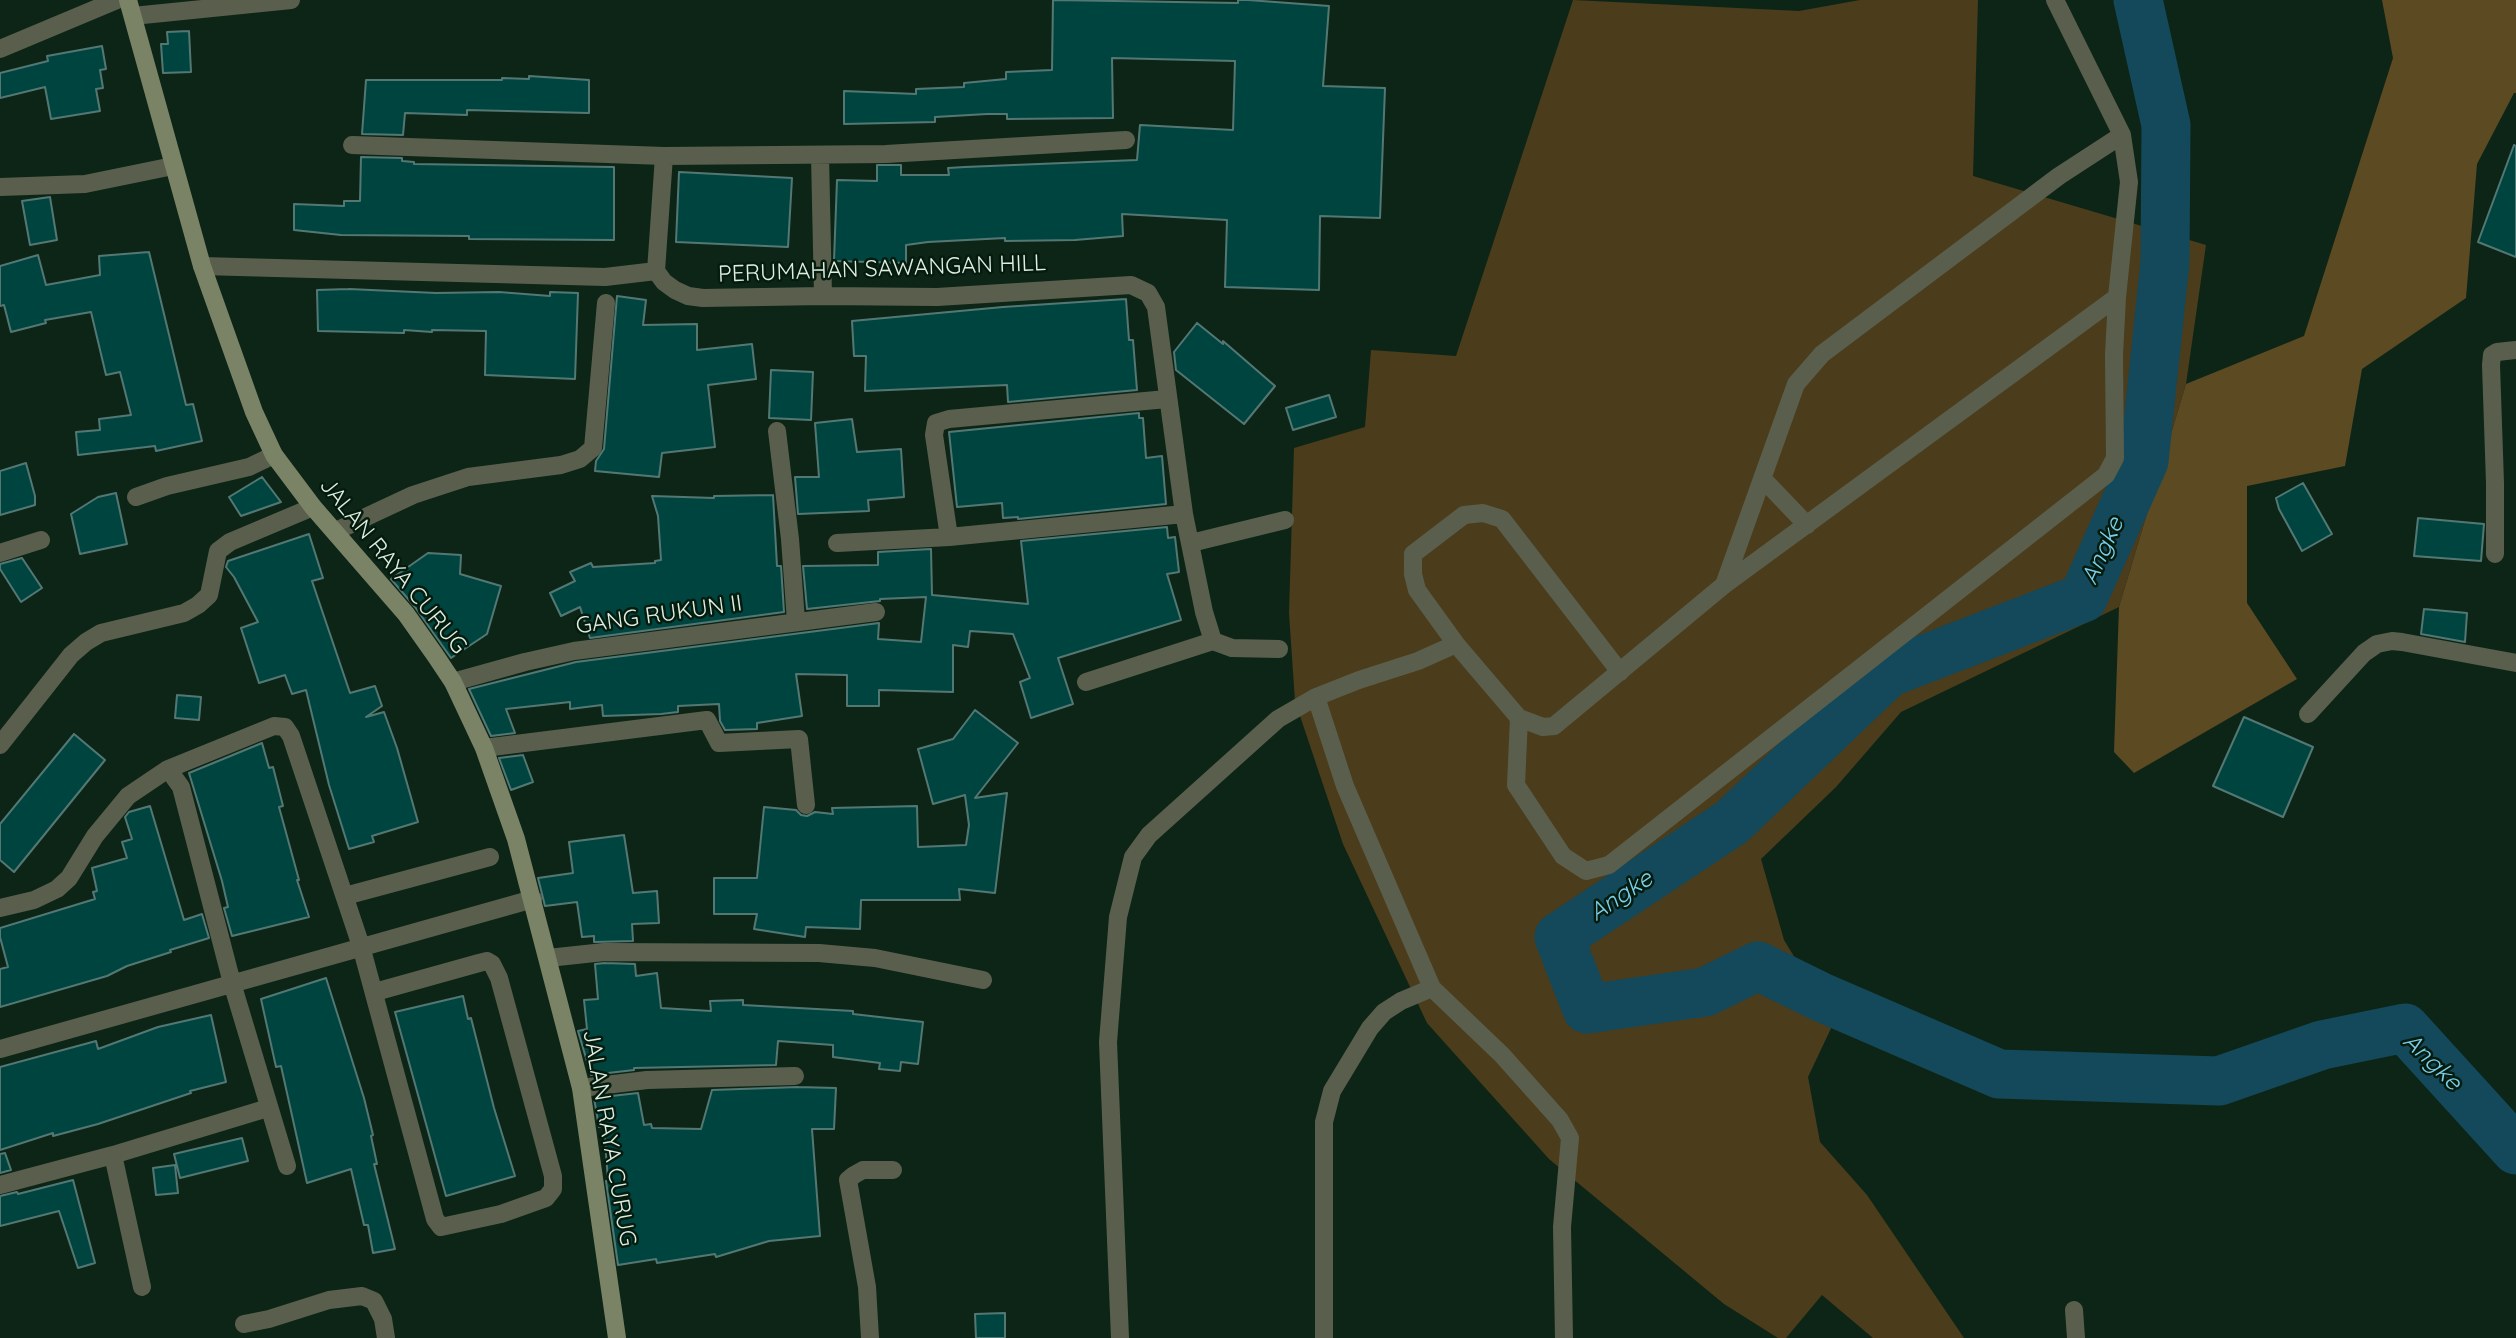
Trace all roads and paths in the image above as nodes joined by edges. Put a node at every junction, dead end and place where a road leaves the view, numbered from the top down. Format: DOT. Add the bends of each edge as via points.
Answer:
graph roads {
  1 [pos="117,0"];
  2 [pos="291,0"];
  3 [pos="2055,0"];
  4 [pos="130,8"];
  5 [pos="0,49"];
  6 [pos="2122,135"];
  7 [pos="1126,141"];
  8 [pos="352,145"];
  9 [pos="820,155"];
  10 [pos="664,156"];
  11 [pos="173,166"];
  12 [pos="0,187"];
  13 [pos="202,266"];
  14 [pos="656,271"];
  15 [pos="822,296"];
  16 [pos="2117,297"];
  17 [pos="606,303"];
  18 [pos="2516,350"];
  19 [pos="1167,399"];
  20 [pos="778,431"];
  21 [pos="274,455"];
  22 [pos="1762,478"];
  23 [pos="136,497"];
  24 [pos="313,507"];
  25 [pos="1184,514"];
  26 [pos="1285,520"];
  27 [pos="1807,525"];
  28 [pos="335,531"];
  29 [pos="949,537"];
  30 [pos="41,540"];
  31 [pos="1191,542"];
  32 [pos="837,543"];
  33 [pos="0,553"];
  34 [pos="2495,554"];
  35 [pos="1724,585"];
  36 [pos="876,611"];
  37 [pos="796,621"];
  38 [pos="1213,641"];
  39 [pos="1456,644"];
  40 [pos="1279,649"];
  41 [pos="2516,663"];
  42 [pos="1620,672"];
  43 [pos="453,682"];
  44 [pos="1086,682"];
  45 [pos="1316,697"];
  46 [pos="2308,714"];
  47 [pos="1519,718"];
  48 [pos="0,745"];
  49 [pos="484,748"];
  50 [pos="168,769"];
  51 [pos="806,805"];
  52 [pos="490,857"];
  53 [pos="345,896"];
  54 [pos="533,899"];
  55 [pos="0,908"];
  56 [pos="361,946"];
  57 [pos="548,958"];
  58 [pos="983,980"];
  59 [pos="232,982"];
  60 [pos="1432,988"];
  61 [pos="375,992"];
  62 [pos="0,1049"];
  63 [pos="795,1076"];
  64 [pos="581,1088"];
  65 [pos="268,1108"];
  66 [pos="113,1155"];
  67 [pos="287,1166"];
  68 [pos="893,1170"];
  69 [pos="0,1185"];
  70 [pos="142,1287"];
  71 [pos="2074,1310"];
  72 [pos="244,1324"];
  73 [pos="386,1338"];
  74 [pos="618,1338"];
  75 [pos="870,1338"];
  76 [pos="1120,1338"];
  77 [pos="1324,1338"];
  78 [pos="1564,1338"];
  79 [pos="2076,1338"];
  1 -- 5 [label="street"];
  2 -- 4 [label="street"];
  3 -- 6 [label="street"];
  4 -- 11 [label="main road, JALAN RAYA CURUG"];
  6 -- 16 [label="street" via="2129,182"];
  6 -- 22 [label="street" via="2059,176 1822,354 1796,384"];
  7 -- 9 [label="street"];
  8 -- 10 [label="street"];
  9 -- 10 [label="street"];
  9 -- 15 [label="street"];
  10 -- 14 [label="street"];
  11 -- 12 [label="street" via="85,184"];
  11 -- 13 [label="main road, JALAN RAYA CURUG"];
  13 -- 14 [label="street" via="605,277"];
  13 -- 21 [label="main road, JALAN RAYA CURUG"];
  14 -- 15 [label="street, PERUMAHAN SAWANGAN HILL" via="675,290 696,297"];
  15 -- 19 [label="street, PERUMAHAN SAWANGAN HILL" via="937,297 1131,285 1148,293 1156,307"];
  16 -- 27 [label="street"];
  16 -- 47 [label="street" via="2115,458 2106,475 1609,865 1587,871 1563,856 1516,785"];
  17 -- 28 [label="street" via="593,448 580,459 561,466 468,477 413,495"];
  18 -- 34 [label="street" via="2492,355"];
  19 -- 25 [label="street, PERUMAHAN SAWANGAN HILL"];
  19 -- 29 [label="street" via="936,423"];
  20 -- 37 [label="street"];
  21 -- 23 [label="street" via="249,467"];
  21 -- 24 [label="main road, JALAN RAYA CURUG"];
  22 -- 27 [label="street"];
  22 -- 35 [label="street"];
  24 -- 28 [label="main road, JALAN RAYA CURUG"];
  24 -- 48 [label="street" via="218,551 209,595 198,605 184,613 101,633 86,642"];
  25 -- 29 [label="street"];
  25 -- 31 [label="street, PERUMAHAN SAWANGAN HILL"];
  26 -- 31 [label="street"];
  27 -- 35 [label="street"];
  28 -- 43 [label="main road, JALAN RAYA CURUG" via="406,614"];
  29 -- 32 [label="street"];
  30 -- 33 [label="street"];
  31 -- 38 [label="street, PERUMAHAN SAWANGAN HILL"];
  35 -- 42 [label="street"];
  36 -- 37 [label="street, GANG RUKUN II"];
  37 -- 43 [label="street, GANG RUKUN II" via="574,651"];
  38 -- 40 [label="street" via="1233,648"];
  38 -- 44 [label="street"];
  39 -- 42 [label="street" via="1417,590 1413,554 1464,515 1483,513 1502,519"];
  39 -- 45 [label="street"];
  39 -- 47 [label="street"];
  41 -- 46 [label="street" via="2402,642 2376,644"];
  42 -- 47 [label="street" via="1553,726"];
  43 -- 49 [label="main road, JALAN RAYA CURUG"];
  45 -- 60 [label="street" via="1345,786"];
  45 -- 76 [label="street" via="1278,719 1149,835 1133,857 1118,917 1108,1042"];
  49 -- 51 [label="street" via="707,720 719,743 799,739"];
  49 -- 54 [label="main road, JALAN RAYA CURUG"];
  50 -- 53 [label="street" via="274,726 285,727"];
  50 -- 55 [label="street" via="128,796 57,889"];
  50 -- 59 [label="street" via="181,787"];
  52 -- 53 [label="street"];
  53 -- 56 [label="street"];
  54 -- 56 [label="street"];
  54 -- 57 [label="main road, JALAN RAYA CURUG"];
  56 -- 59 [label="street"];
  56 -- 61 [label="street"];
  57 -- 58 [label="street" via="604,952 819,953 875,958"];
  57 -- 64 [label="main road, JALAN RAYA CURUG"];
  59 -- 62 [label="street"];
  59 -- 65 [label="street"];
  60 -- 77 [label="street" via="1384,1012 1332,1091 1324,1122"];
  60 -- 78 [label="street" via="1502,1055 1570,1138 1562,1227"];
  61 -- 61 [label="street" via="430,1206 441,1227 546,1198 553,1189 553,1176 492,964 487,961"];
  63 -- 64 [label="street" via="647,1080"];
  64 -- 74 [label="main road, JALAN RAYA CURUG"];
  65 -- 66 [label="street"];
  65 -- 67 [label="street"];
  66 -- 69 [label="street"];
  66 -- 70 [label="street"];
  68 -- 75 [label="street" via="863,1170 848,1180 867,1287"];
  71 -- 79 [label="street"];
  72 -- 73 [label="street" via="329,1300 362,1296 374,1301"];
}
